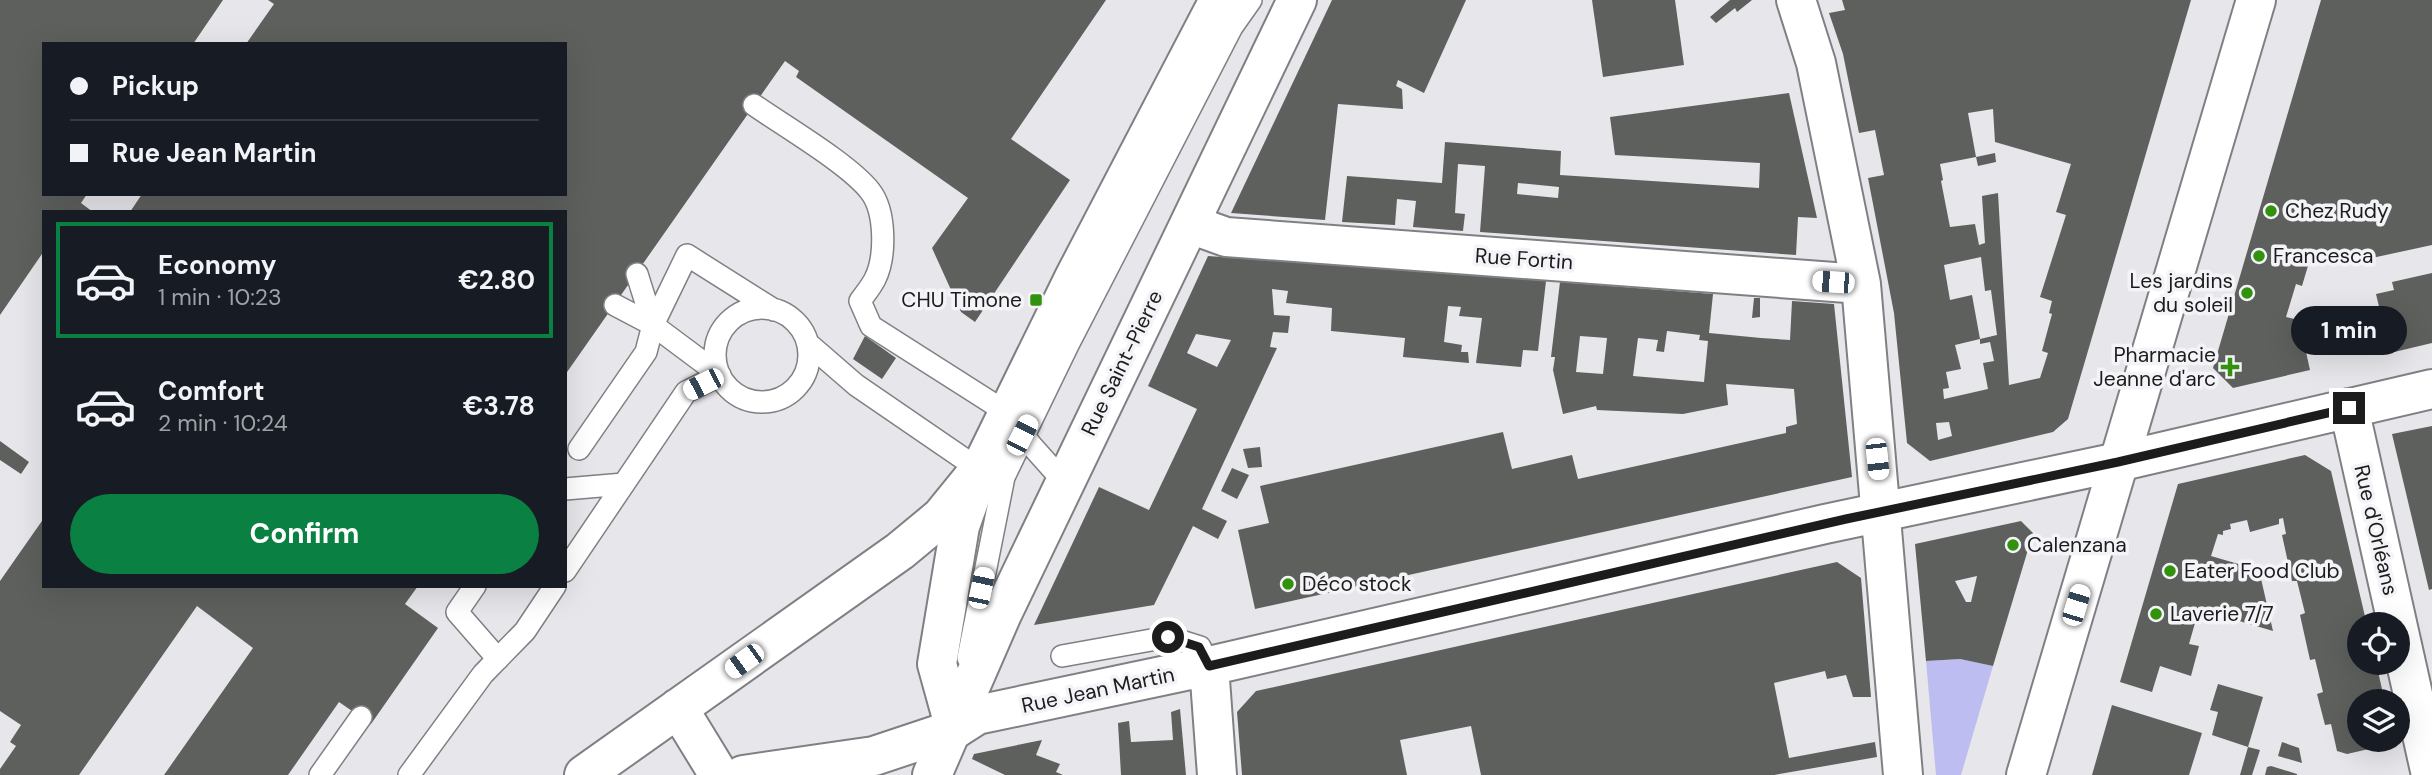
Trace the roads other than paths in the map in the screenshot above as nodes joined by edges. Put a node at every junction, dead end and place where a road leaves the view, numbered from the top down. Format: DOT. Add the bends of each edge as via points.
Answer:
graph roads {
  1 [pos="1219,0"];
  2 [pos="1251,0"];
  3 [pos="1297,0"];
  4 [pos="1796,0"];
  5 [pos="2256,0"];
  6 [pos="754,105"];
  7 [pos="1189,224"];
  8 [pos="637,274"];
  9 [pos="1861,284"];
  10 [pos="615,305"];
  11 [pos="774,310"];
  12 [pos="653,325"];
  13 [pos="811,346"];
  14 [pos="720,375"];
  15 [pos="2432,389"];
  16 [pos="2349,408"];
  17 [pos="1014,423"];
  18 [pos="579,449"];
  19 [pos="2118,462"];
  20 [pos="980,470"];
  21 [pos="1064,482"];
  22 [pos="624,484"];
  23 [pos="567,489"];
  24 [pos="1882,511"];
  25 [pos="567,568"];
  26 [pos="474,588"];
  27 [pos="554,588"];
  28 [pos="1062,656"];
  29 [pos="498,659"];
  30 [pos="1209,666"];
  31 [pos="678,708"];
  32 [pos="360,717"];
  33 [pos="955,729"];
  34 [pos="320,775"];
  35 [pos="409,775"];
  36 [pos="584,775"];
  37 [pos="719,775"];
  38 [pos="743,775"];
  39 [pos="933,775"];
  40 [pos="1217,775"];
  41 [pos="1903,775"];
  42 [pos="2025,775"];
  43 [pos="2431,775"];
  1 -- 17 [label="street"];
  2 -- 17 [label="lane"];
  3 -- 7 [label="street, Rue Saint-Pierre"];
  4 -- 9 [label="street" via="1815,63"];
  5 -- 19 [label="street"];
  6 -- 17 [label="lane" via="872,192 881,218 882,244 876,278 860,301 871,326"];
  7 -- 9 [label="street, Rue Fortin" via="1226,237"];
  7 -- 21 [label="street, Rue Saint-Pierre"];
  8 -- 12 [label="lane"];
  9 -- 24 [label="street"];
  10 -- 12 [label="lane"];
  11 -- 12 [label="lane" via="687,255"];
  11 -- 13 [label="lane" via="799,326"];
  11 -- 14 [label="lane" via="759,308 732,319 716,345"];
  12 -- 14 [label="lane"];
  12 -- 18 [label="lane" via="646,352"];
  13 -- 14 [label="lane" via="800,384 773,401 742,398"];
  13 -- 20 [label="lane" via="856,385"];
  14 -- 22 [label="lane" via="686,392"];
  15 -- 16 [label="street, Rue Jean Martin"];
  16 -- 19 [label="street, Rue Jean Martin"];
  16 -- 43 [label="street, Rue d'Orléans"];
  17 -- 20 [label="street"];
  17 -- 21 [label="lane"];
  17 -- 33 [label="lane"];
  19 -- 24 [label="street, Rue Jean Martin"];
  19 -- 42 [label="street"];
  20 -- 31 [label="street" via="942,517 900,551"];
  20 -- 33 [label="street" via="960,526 937,664"];
  21 -- 33 [label="street, Rue Saint-Pierre" via="984,652"];
  22 -- 23 [label="lane"];
  22 -- 25 [label="lane"];
  24 -- 30 [label="street, Rue Jean Martin"];
  24 -- 41 [label="street"];
  26 -- 29 [label="lane" via="457,612"];
  27 -- 29 [label="lane" via="525,631"];
  28 -- 30 [label="lane" via="1168,637 1199,647"];
  29 -- 35 [label="lane"];
  30 -- 33 [label="street, Rue Jean Martin" via="977,715"];
  30 -- 40 [label="street"];
  31 -- 36 [label="street"];
  31 -- 37 [label="street"];
  32 -- 34 [label="lane"];
  33 -- 38 [label="street, Rue Jean Martin" via="874,756"];
  33 -- 39 [label="street, Rue Saint-Pierre"];
}
